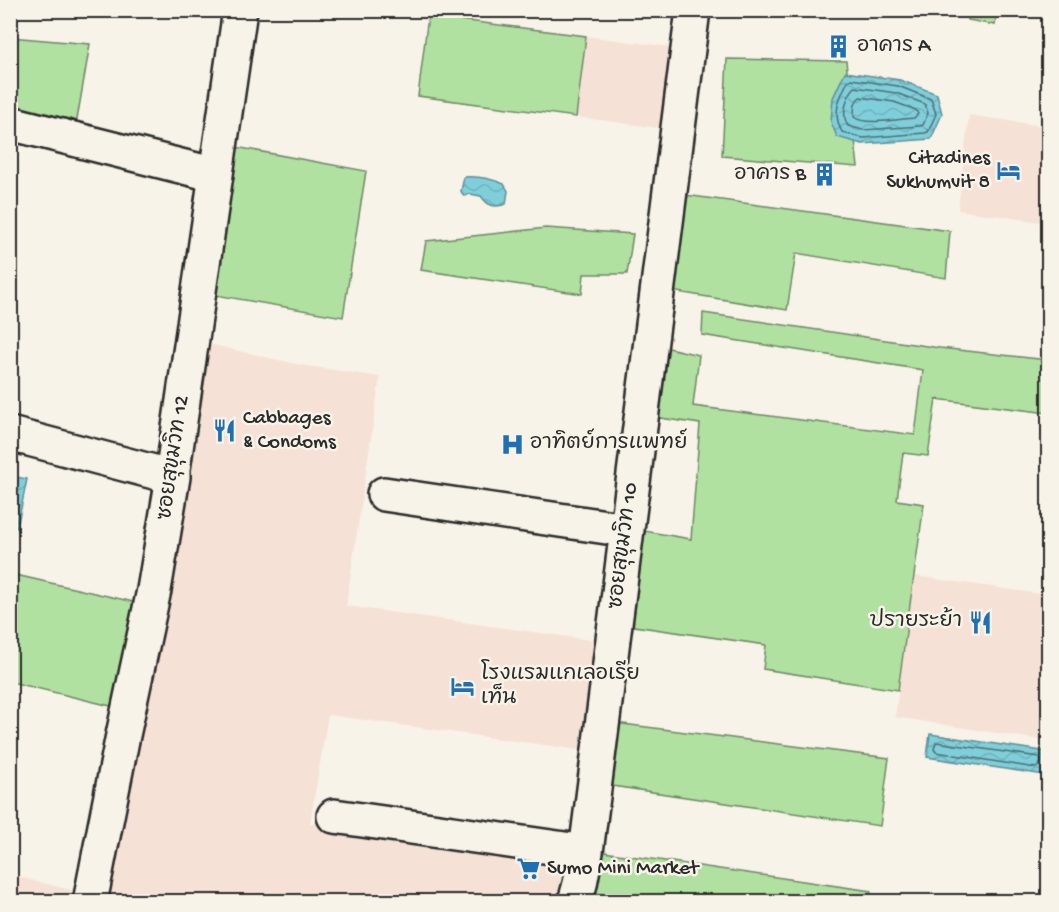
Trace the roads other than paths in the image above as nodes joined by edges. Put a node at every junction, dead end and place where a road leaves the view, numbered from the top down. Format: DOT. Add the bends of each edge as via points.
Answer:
graph roads {
  1 [pos="240,10"];
  2 [pos="693,10"];
  3 [pos="10,123"];
  4 [pos="216,175"];
  5 [pos="10,434"];
  6 [pos="174,477"];
  7 [pos="384,494"];
  8 [pos="627,530"];
  9 [pos="334,816"];
  10 [pos="586,852"];
  11 [pos="90,902"];
  12 [pos="575,902"];
  1 -- 4 [label="street, ซอยสุขุมวิท 12"];
  2 -- 8 [label="street, ซอยสุขุมวิท 10"];
  3 -- 4 [label="street"];
  4 -- 6 [label="street, ซอยสุขุมวิท 12"];
  5 -- 6 [label="street"];
  6 -- 11 [label="street, ซอยสุขุมวิท 12"];
  7 -- 8 [label="street"];
  8 -- 10 [label="street, ซอยสุขุมวิท 10"];
  9 -- 10 [label="street"];
  10 -- 12 [label="street, ซอยสุขุมวิท 10"];
}
